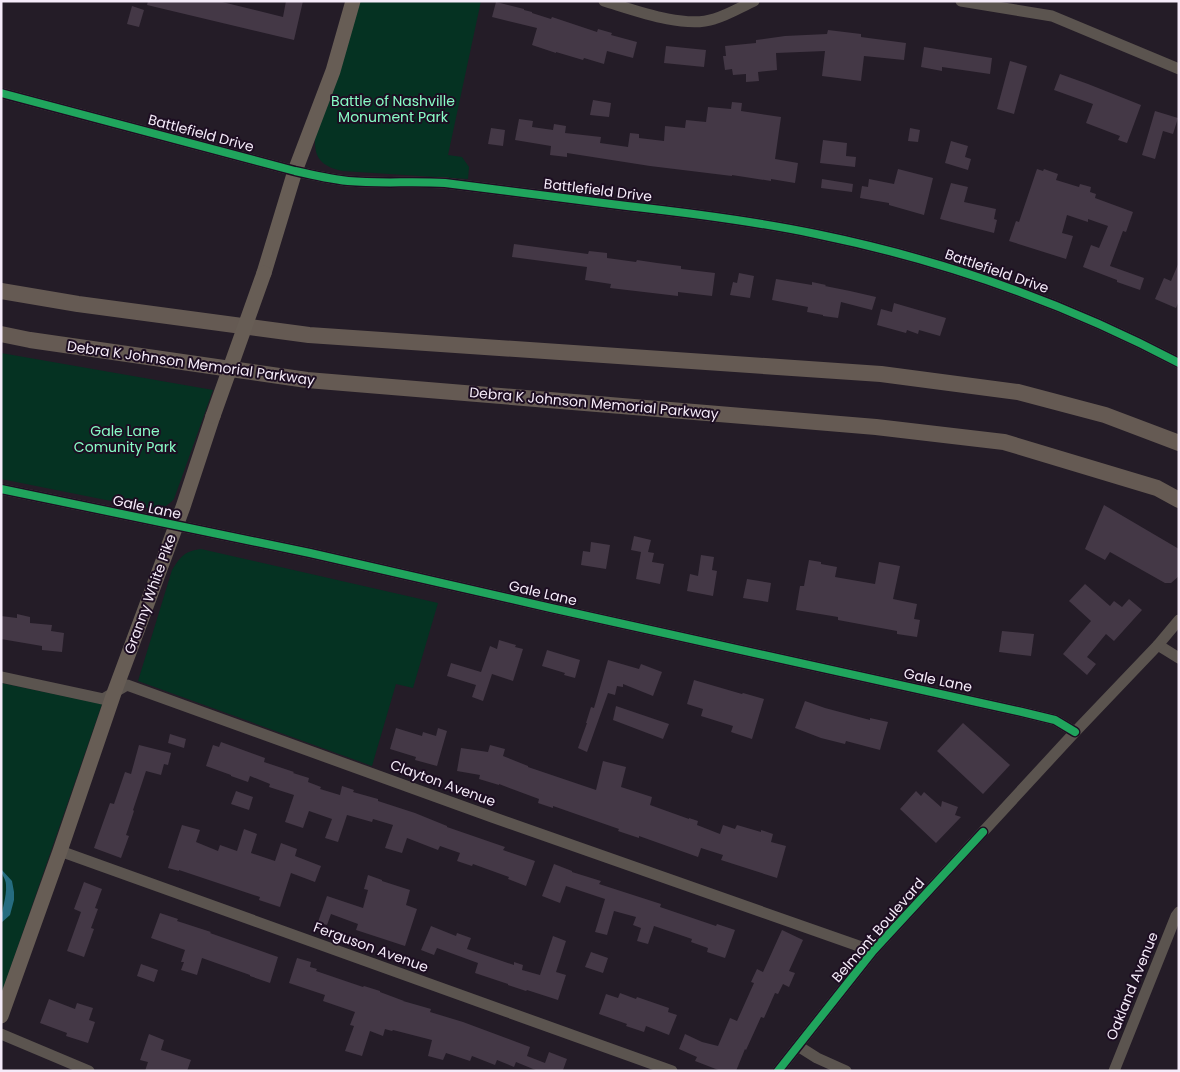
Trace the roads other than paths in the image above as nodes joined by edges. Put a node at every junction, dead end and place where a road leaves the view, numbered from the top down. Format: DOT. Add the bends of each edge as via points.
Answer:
graph roads {
  1 [pos="353,1"];
  2 [pos="604,1"];
  3 [pos="754,1"];
  4 [pos="961,1"];
  5 [pos="1179,69"];
  6 [pos="1,93"];
  7 [pos="295,171"];
  8 [pos="1,291"];
  9 [pos="1,334"];
  10 [pos="1179,363"];
  11 [pos="1179,443"];
  12 [pos="1,489"];
  13 [pos="1179,500"];
  14 [pos="175,526"];
  15 [pos="1179,620"];
  16 [pos="1158,646"];
  17 [pos="1179,658"];
  18 [pos="1,678"];
  19 [pos="114,693"];
  20 [pos="1075,732"];
  21 [pos="60,851"];
  22 [pos="1179,912"];
  23 [pos="873,951"];
  24 [pos="1,1016"];
  25 [pos="1,1034"];
  26 [pos="798,1046"];
  27 [pos="89,1071"];
  28 [pos="672,1071"];
  29 [pos="778,1071"];
  30 [pos="846,1071"];
  31 [pos="1114,1071"];
  1 -- 7 [label="main road, Granny White Pike" via="333,71"];
  2 -- 3 [label="street" via="684,22 714,19"];
  4 -- 5 [label="street" via="1052,16"];
  6 -- 7 [label="street, Battlefield Drive"];
  7 -- 10 [label="street, Battlefield Drive" via="347,181 452,184 685,213 816,234 891,251 989,280 1101,324"];
  7 -- 14 [label="main road, Granny White Pike, bridge" via="264,272"];
  8 -- 11 [label="highway" via="309,335 881,374 1018,392 1105,415"];
  9 -- 13 [label="highway, Debra K Johnson Memorial Parkway" via="307,380 876,427 1004,442 1157,488"];
  12 -- 14 [label="street, Gale Lane"];
  14 -- 19 [label="main road, Granny White Pike"];
  14 -- 20 [label="street, Gale Lane" via="310,553 1022,712 1055,720"];
  15 -- 16 [label="street, Belmont Boulevard"];
  16 -- 17 [label="street"];
  16 -- 20 [label="street, Belmont Boulevard"];
  18 -- 19 [label="street, Clayton Avenue" via="103,699"];
  19 -- 21 [label="main road, Granny White Pike"];
  19 -- 23 [label="street, Clayton Avenue" via="127,685"];
  20 -- 23 [label="street, Belmont Boulevard"];
  21 -- 24 [label="main road, Granny White Pike"];
  21 -- 28 [label="street, Ferguson Avenue"];
  22 -- 31 [label="street, Oakland Avenue"];
  23 -- 26 [label="street, Belmont Boulevard"];
  25 -- 27 [label="street"];
  26 -- 29 [label="street, Belmont Boulevard"];
  26 -- 30 [label="street"];
}
